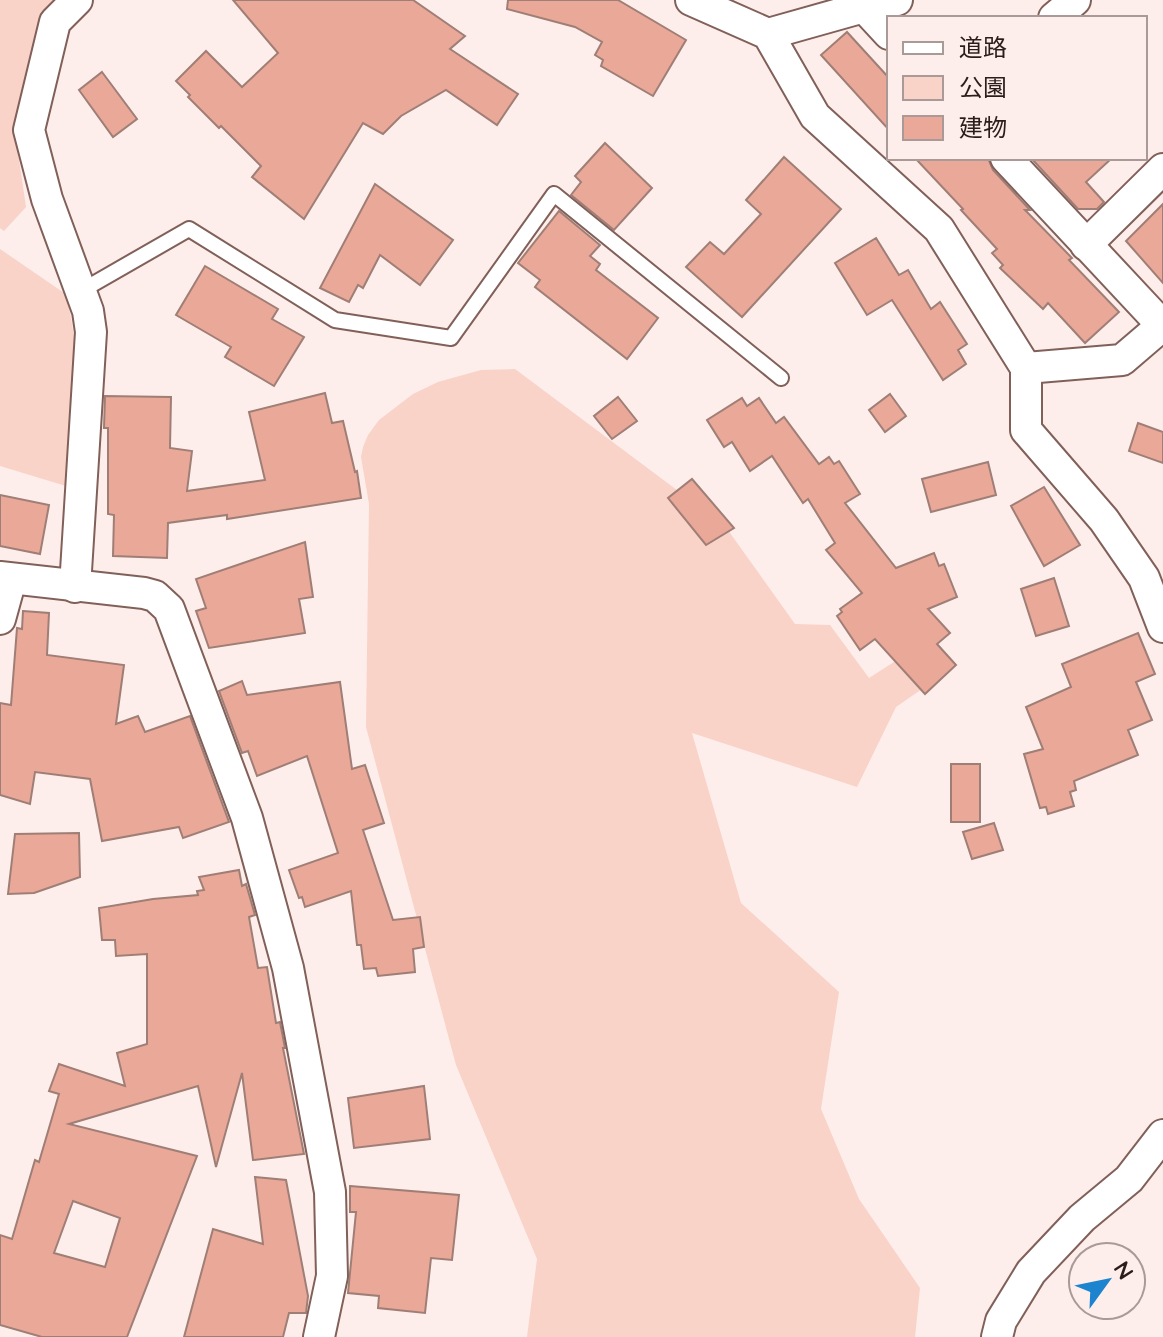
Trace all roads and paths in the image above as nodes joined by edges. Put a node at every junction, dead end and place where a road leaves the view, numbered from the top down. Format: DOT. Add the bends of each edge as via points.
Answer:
graph roads {
  1 [pos="77,0"];
  2 [pos="691,0"];
  3 [pos="897,0"];
  4 [pos="1075,0"];
  5 [pos="864,7"];
  6 [pos="1056,16"];
  7 [pos="887,32"];
  8 [pos="768,34"];
  9 [pos="1008,160"];
  10 [pos="1163,169"];
  11 [pos="1086,245"];
  12 [pos="81,291"];
  13 [pos="1163,325"];
  14 [pos="1026,368"];
  15 [pos="781,378"];
  16 [pos="5,578"];
  17 [pos="1154,580"];
  18 [pos="75,587"];
  19 [pos="0,619"];
  20 [pos="1163,627"];
  21 [pos="1163,1135"];
  22 [pos="319,1337"];
  23 [pos="997,1337"];
  1 -- 12 [label="street" via="55,22 29,130 47,199"];
  2 -- 8 [label="street"];
  3 -- 5 [label="street"];
  4 -- 6 [label="street"];
  5 -- 7 [label="street"];
  5 -- 8 [label="street"];
  8 -- 14 [label="street" via="815,116 939,229"];
  9 -- 11 [label="street"];
  10 -- 11 [label="street"];
  11 -- 13 [label="street"];
  12 -- 15 [label="lane" via="189,229 335,320 451,338 554,194"];
  12 -- 18 [label="street" via="91,332"];
  13 -- 14 [label="street" via="1122,360"];
  14 -- 17 [label="street" via="1026,430"];
  16 -- 18 [label="street"];
  16 -- 19 [label="street"];
  17 -- 20 [label="street"];
  18 -- 22 [label="street" via="144,593 169,609 247,818 288,968 330,1192 332,1276"];
  21 -- 23 [label="street" via="1129,1179 1082,1218 1031,1272"];
}
